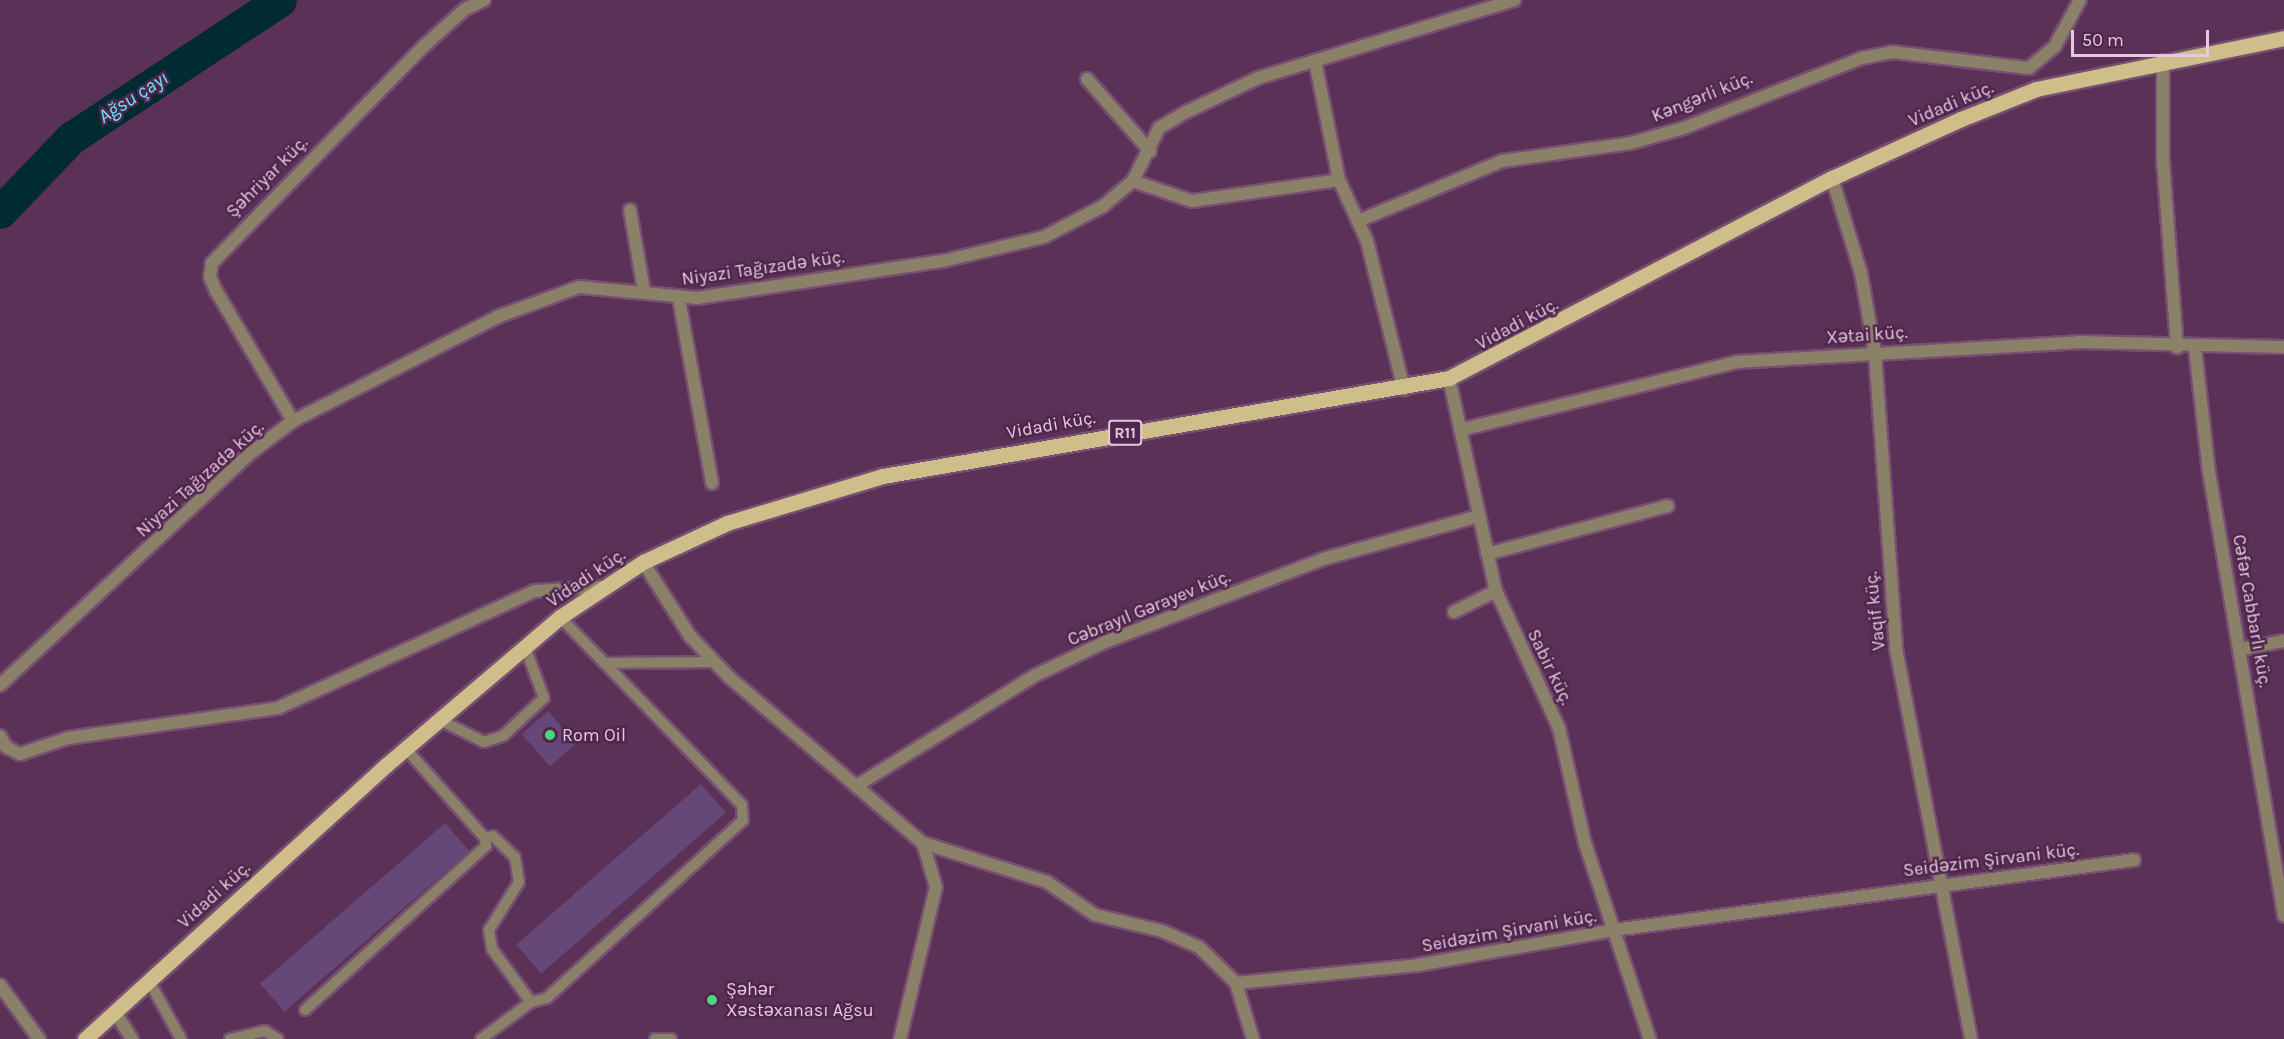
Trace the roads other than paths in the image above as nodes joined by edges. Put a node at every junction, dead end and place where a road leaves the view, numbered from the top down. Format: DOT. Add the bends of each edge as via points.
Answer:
graph roads {
  1 [pos="484,0"];
  2 [pos="1514,0"];
  3 [pos="2080,0"];
  4 [pos="2284,38"];
  5 [pos="1315,61"];
  6 [pos="2163,61"];
  7 [pos="2029,68"];
  8 [pos="1087,79"];
  9 [pos="2036,89"];
  10 [pos="1150,151"];
  11 [pos="1832,178"];
  12 [pos="1339,180"];
  13 [pos="1133,181"];
  14 [pos="630,210"];
  15 [pos="1358,220"];
  16 [pos="644,291"];
  17 [pos="679,298"];
  18 [pos="2177,346"];
  19 [pos="2284,347"];
  20 [pos="2195,348"];
  21 [pos="1875,353"];
  22 [pos="1449,378"];
  23 [pos="1404,389"];
  24 [pos="293,421"];
  25 [pos="1460,430"];
  26 [pos="712,483"];
  27 [pos="1668,506"];
  28 [pos="1479,516"];
  29 [pos="1487,554"];
  30 [pos="643,562"];
  31 [pos="601,587"];
  32 [pos="1496,591"];
  33 [pos="1454,612"];
  34 [pos="560,617"];
  35 [pos="2284,641"];
  36 [pos="525,647"];
  37 [pos="2242,649"];
  38 [pos="715,662"];
  39 [pos="604,663"];
  40 [pos="0,686"];
  41 [pos="440,720"];
  42 [pos="0,736"];
  43 [pos="406,749"];
  44 [pos="856,786"];
  45 [pos="485,838"];
  46 [pos="923,843"];
  47 [pos="2134,861"];
  48 [pos="1940,884"];
  49 [pos="2284,916"];
  50 [pos="1614,930"];
  51 [pos="149,981"];
  52 [pos="1236,983"];
  53 [pos="0,985"];
  54 [pos="531,1002"];
  55 [pos="305,1010"];
  56 [pos="115,1012"];
  57 [pos="39,1039"];
  58 [pos="85,1039"];
  59 [pos="132,1039"];
  60 [pos="181,1039"];
  61 [pos="230,1039"];
  62 [pos="278,1039"];
  63 [pos="481,1039"];
  64 [pos="655,1039"];
  65 [pos="671,1039"];
  66 [pos="900,1039"];
  67 [pos="1253,1039"];
  68 [pos="1650,1039"];
  69 [pos="1969,1039"];
  1 -- 24 [label="street, Şəhriyar küç." via="465,9 424,46 212,263 210,277 216,291"];
  2 -- 5 [label="street, Niyazi Tağızadə küç."];
  3 -- 7 [label="street" via="2055,46"];
  4 -- 6 [label="main road, Vidadi küç. / R11"];
  5 -- 10 [label="street, Niyazi Tağızadə küç." via="1258,78 1186,112 1159,128"];
  5 -- 12 [label="street"];
  6 -- 9 [label="main road, Vidadi küç. / R11"];
  6 -- 18 [label="street" via="2163,160"];
  7 -- 9 [label="street"];
  7 -- 15 [label="street, Kəngərli küç." via="1892,52 1862,58 1684,128 1631,143 1502,161"];
  8 -- 10 [label="street"];
  9 -- 11 [label="main road, Vidadi küç. / R11"];
  10 -- 13 [label="street, Niyazi Tağızadə küç."];
  11 -- 21 [label="street, Vaqif küç." via="1861,273"];
  11 -- 22 [label="main road, Vidadi küç. / R11"];
  12 -- 13 [label="street" via="1192,201"];
  12 -- 15 [label="street"];
  13 -- 17 [label="street, Niyazi Tağızadə küç." via="1103,206 1044,237 943,261"];
  14 -- 16 [label="street"];
  15 -- 23 [label="street"];
  16 -- 17 [label="street, Niyazi Tağızadə küç."];
  16 -- 24 [label="street, Niyazi Tağızadə küç." via="579,287 497,318"];
  17 -- 26 [label="street"];
  18 -- 20 [label="street, Xətai küç."];
  18 -- 21 [label="street, Xətai küç." via="2079,342"];
  19 -- 20 [label="street, Xətai küç."];
  20 -- 37 [label="street, Cəfər Cabbarlı küç." via="2209,472"];
  21 -- 25 [label="street, Xətai küç." via="1736,362"];
  21 -- 48 [label="street, Vaqif küç." via="1896,649"];
  22 -- 23 [label="main road, Vidadi küç. / R11"];
  22 -- 25 [label="street, Sabir küç."];
  23 -- 30 [label="main road, Vidadi küç. / R11" via="1036,446 883,476 727,523"];
  24 -- 40 [label="street, Niyazi Tağızadə küç." via="252,452"];
  25 -- 28 [label="street, Sabir küç."];
  27 -- 29 [label="street"];
  28 -- 29 [label="street, Sabir küç."];
  28 -- 44 [label="street, Cəbrayıl Gərayev küç." via="1323,559 1105,642 1036,675"];
  29 -- 32 [label="street, Sabir küç."];
  30 -- 31 [label="main road, Vidadi küç. / R11"];
  30 -- 38 [label="street" via="690,636"];
  31 -- 34 [label="main road, Vidadi küç. / R11"];
  31 -- 42 [label="street" via="535,591 278,708 68,738 20,754 6,747"];
  32 -- 33 [label="street"];
  32 -- 50 [label="street, Sabir küç." via="1559,728 1586,843"];
  34 -- 36 [label="main road, Vidadi küç. / R11"];
  34 -- 39 [label="lane"];
  35 -- 37 [label="street"];
  36 -- 41 [label="main road, Vidadi küç. / R11"];
  36 -- 41 [label="lane" via="544,698 502,736 484,742"];
  37 -- 49 [label="street, Cəfər Cabbarlı küç." via="2272,869"];
  38 -- 39 [label="lane"];
  38 -- 44 [label="street"];
  39 -- 54 [label="lane" via="742,805 743,819 547,998"];
  41 -- 43 [label="main road, Vidadi küç. / R11"];
  43 -- 45 [label="lane"];
  43 -- 51 [label="main road, Vidadi küç. / R11"];
  44 -- 46 [label="street"];
  45 -- 54 [label="lane" via="493,836 515,857 519,882 489,930 492,949"];
  45 -- 55 [label="lane" via="480,855"];
  46 -- 52 [label="street" via="1047,882 1095,915 1162,931 1199,947"];
  46 -- 66 [label="street" via="936,887"];
  47 -- 48 [label="street, Seidəzim Şirvani küç."];
  48 -- 50 [label="street, Seidəzim Şirvani küç."];
  48 -- 69 [label="street, Vaqif küç."];
  50 -- 52 [label="street, Seidəzim Şirvani küç." via="1418,965"];
  50 -- 68 [label="street, Sabir küç."];
  51 -- 56 [label="main road, Vidadi küç. / R11"];
  51 -- 60 [label="lane"];
  52 -- 67 [label="street"];
  53 -- 57 [label="street"];
  54 -- 63 [label="lane"];
  56 -- 58 [label="main road, Vidadi küç. / R11"];
  56 -- 59 [label="street"];
  61 -- 62 [label="lane" via="248,1031 266,1031"];
  64 -- 65 [label="lane"];
}
